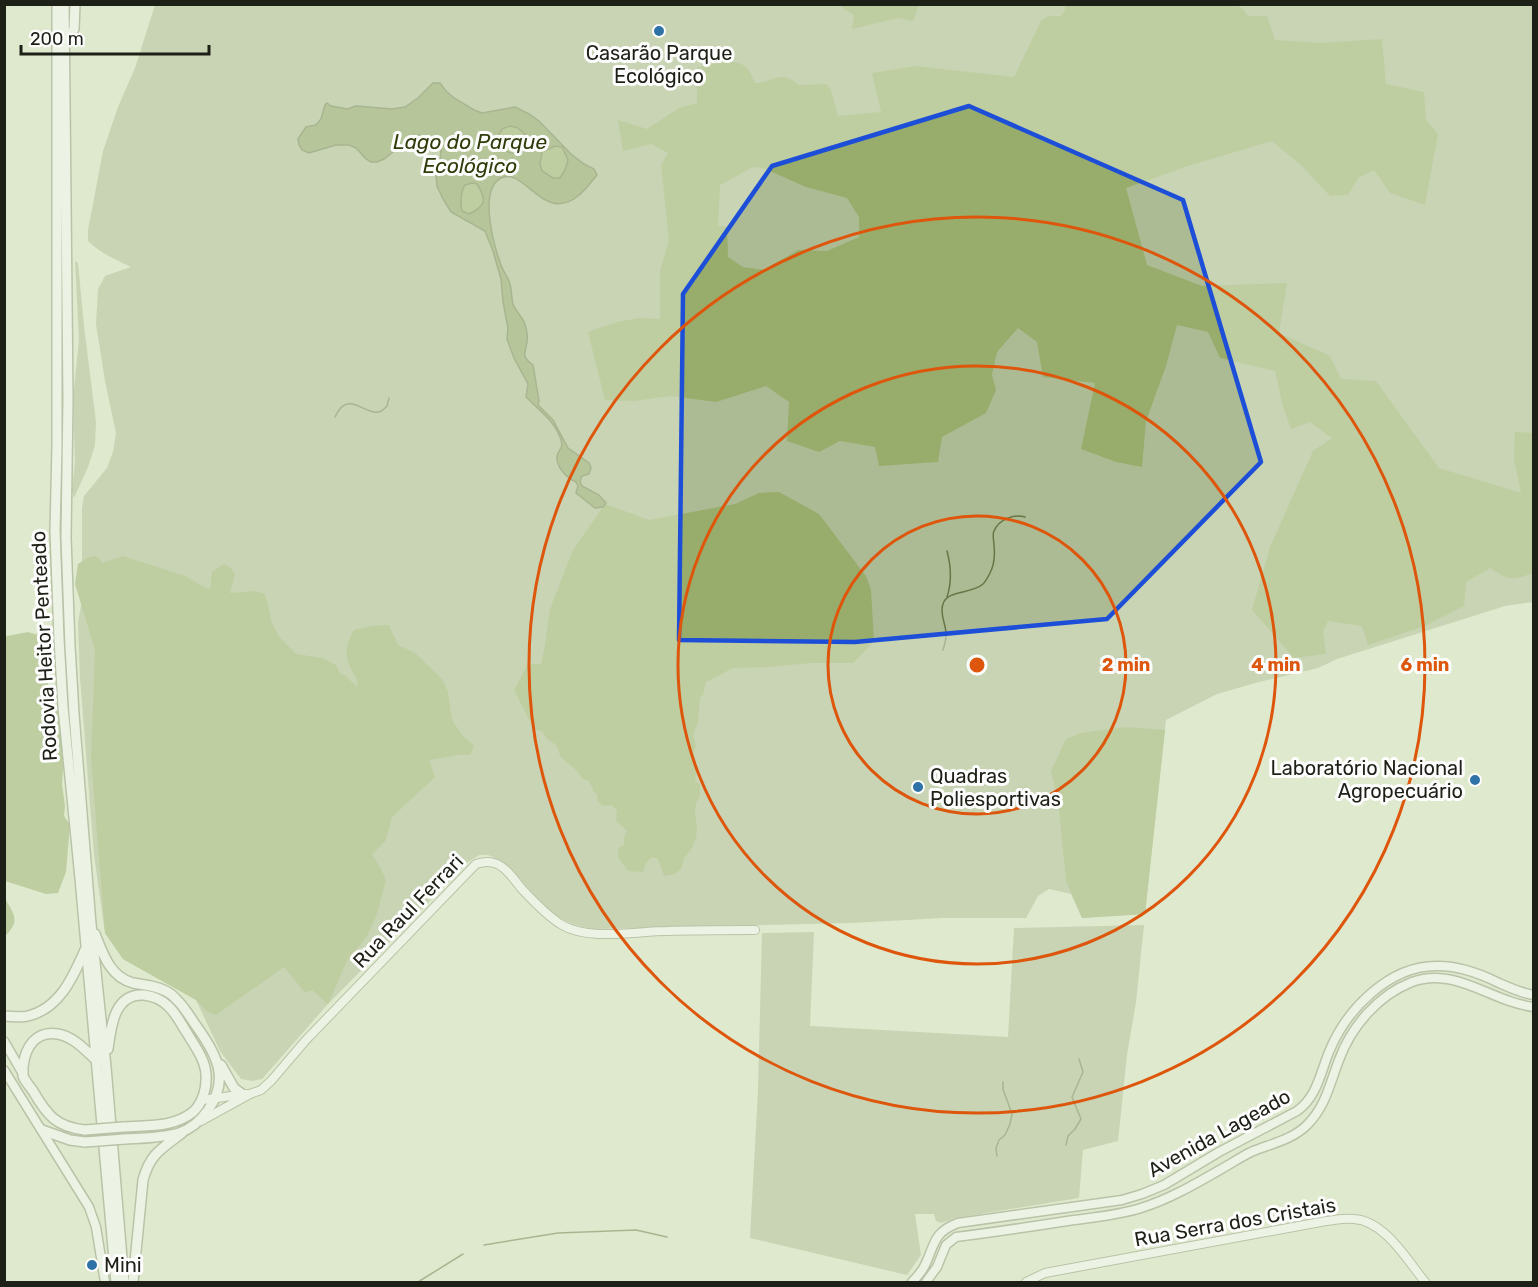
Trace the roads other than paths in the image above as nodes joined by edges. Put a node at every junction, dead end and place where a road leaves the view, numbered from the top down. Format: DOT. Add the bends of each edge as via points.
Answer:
graph roads {
  1 [pos="57,4"];
  2 [pos="64,4"];
  3 [pos="75,4"];
  4 [pos="65,44"];
  5 [pos="91,924"];
  6 [pos="755,930"];
  7 [pos="86,948"];
  8 [pos="1533,995"];
  9 [pos="1533,1007"];
  10 [pos="4,1016"];
  11 [pos="4,1041"];
  12 [pos="216,1058"];
  13 [pos="96,1060"];
  14 [pos="106,1067"];
  15 [pos="4,1070"];
  16 [pos="23,1075"];
  17 [pos="246,1094"];
  18 [pos="216,1098"];
  19 [pos="202,1100"];
  20 [pos="191,1127"];
  21 [pos="42,1130"];
  22 [pos="951,1225"];
  23 [pos="956,1237"];
  24 [pos="105,1282"];
  25 [pos="116,1282"];
  26 [pos="124,1282"];
  27 [pos="133,1282"];
  28 [pos="913,1282"];
  29 [pos="926,1282"];
  30 [pos="1026,1282"];
  31 [pos="1425,1282"];
  1 -- 7 [label="main road, Rodovia Heitor Penteado" via="55,531 63,707"];
  2 -- 4 [label="main road, Rodovia Heitor Penteado"];
  3 -- 4 [label="main road" via="74,29"];
  4 -- 5 [label="main road, Rodovia Heitor Penteado" via="66,538 74,714"];
  5 -- 12 [label="main road" via="115,972 122,979 173,996"];
  5 -- 14 [label="main road, Rodovia Heitor Penteado"];
  6 -- 17 [label="street, Rua Raul Ferrari" via="604,934 576,931 551,917 504,869 484,861 476,864 306,1040 271,1082"];
  7 -- 10 [label="main road" via="71,981 58,998 42,1011 26,1017"];
  7 -- 13 [label="main road, Rodovia Heitor Penteado"];
  8 -- 22 [label="main road, Avenida Lageado" via="1454,967 1412,969 1387,981 1349,1016 1331,1047 1316,1090 1297,1112 1142,1194"];
  9 -- 23 [label="main road, Avenida Lageado" via="1457,980 1431,978 1413,982 1367,1013 1344,1047 1318,1111 1290,1137 1251,1152 1142,1208"];
  11 -- 16 [label="main road"];
  12 -- 17 [label="main road" via="234,1088"];
  12 -- 18 [label="main road"];
  13 -- 16 [label="main road" via="68,1038 46,1034 28,1046"];
  13 -- 25 [label="main road, Rodovia Heitor Penteado"];
  14 -- 19 [label="main road" via="116,1011 130,996 151,996 170,1008 197,1049 206,1073"];
  14 -- 26 [label="main road, Rodovia Heitor Penteado"];
  15 -- 21 [label="main road"];
  16 -- 19 [label="main road, bridge" via="42,1107 71,1129 176,1122 194,1111"];
  17 -- 18 [label="street"];
  17 -- 20 [label="street"];
  18 -- 19 [label="street"];
  18 -- 20 [label="main road"];
  20 -- 21 [label="main road, bridge" via="172,1135 86,1142"];
  20 -- 27 [label="main road" via="155,1154 146,1170"];
  21 -- 24 [label="main road" via="89,1207"];
  22 -- 23 [label="main road"];
  22 -- 28 [label="main road" via="939,1234"];
  23 -- 29 [label="main road" via="946,1245"];
  30 -- 31 [label="street, Rua Serra dos Cristais" via="1055,1271 1355,1219 1387,1233"];
}
